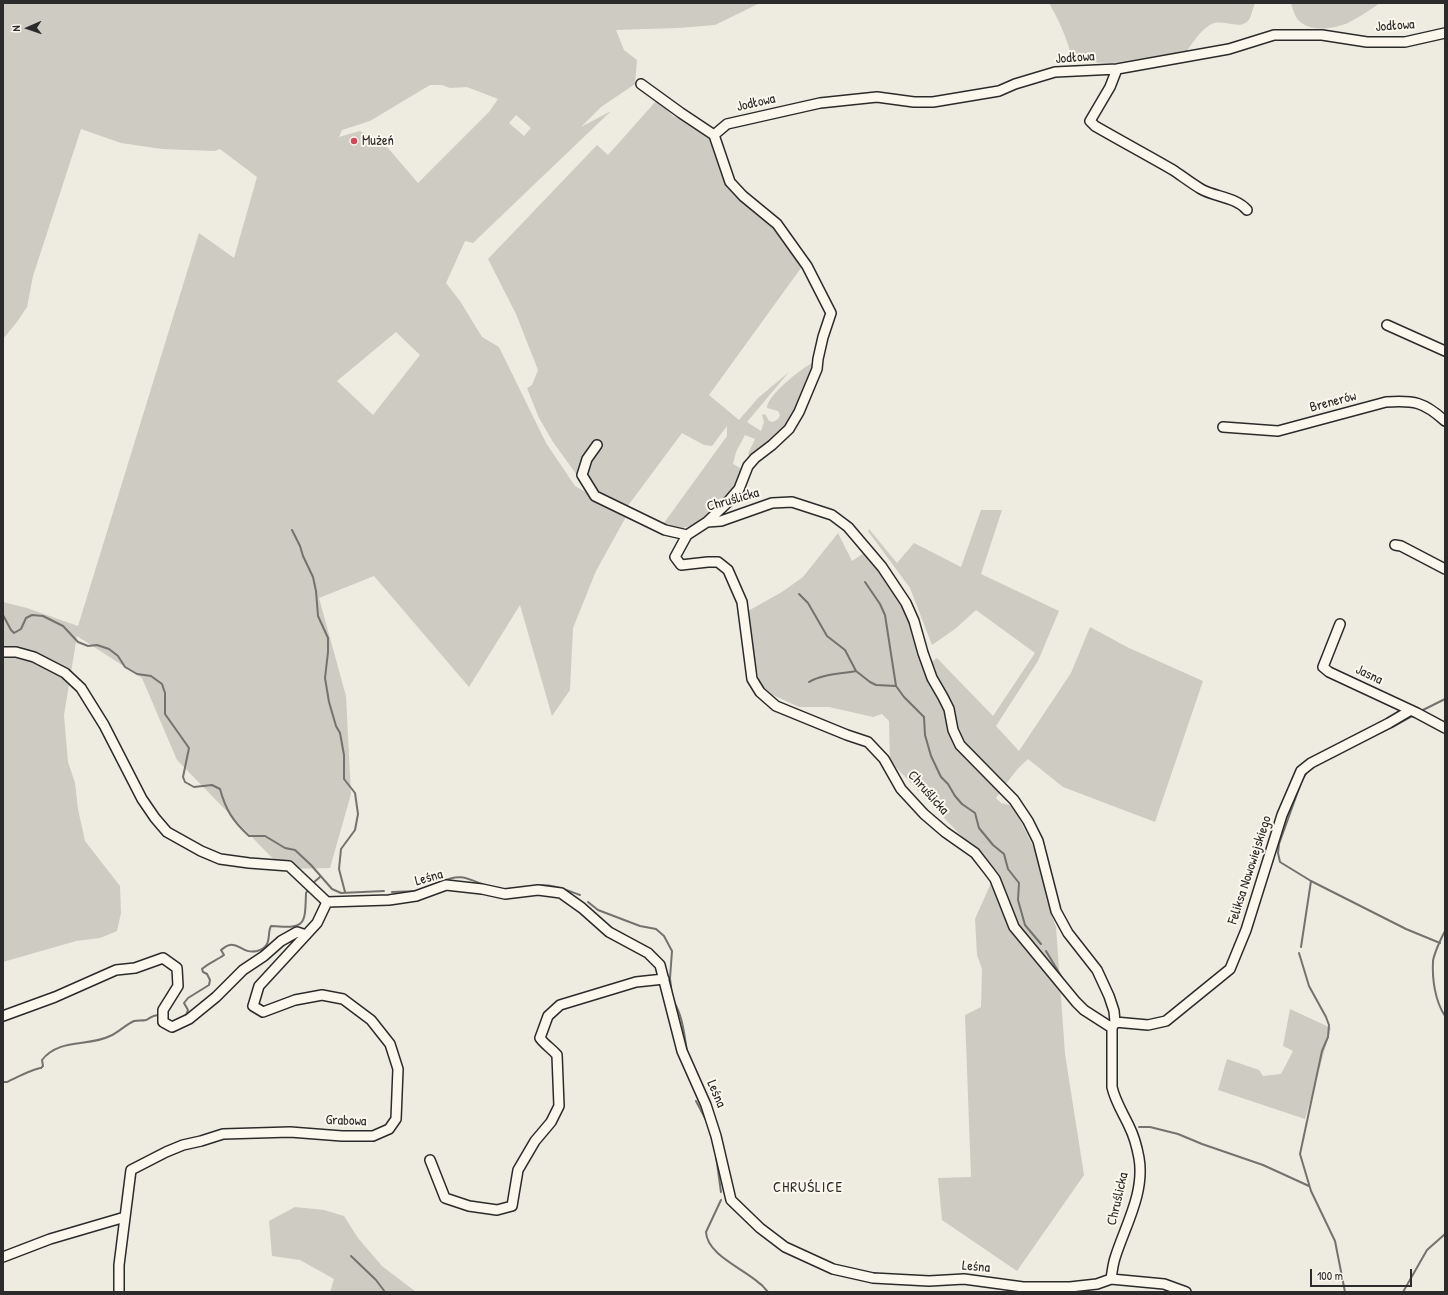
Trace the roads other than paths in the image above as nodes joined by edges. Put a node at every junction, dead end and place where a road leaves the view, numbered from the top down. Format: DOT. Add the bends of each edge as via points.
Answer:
graph roads {
  1 [pos="1445,32"];
  2 [pos="1117,69"];
  3 [pos="641,84"];
  4 [pos="714,135"];
  5 [pos="1247,210"];
  6 [pos="1387,325"];
  7 [pos="1445,351"];
  8 [pos="1445,421"];
  9 [pos="1222,427"];
  10 [pos="597,445"];
  11 [pos="707,522"];
  12 [pos="687,535"];
  13 [pos="1395,545"];
  14 [pos="1445,569"];
  15 [pos="1340,624"];
  16 [pos="3,652"];
  17 [pos="1414,712"];
  18 [pos="1445,728"];
  19 [pos="325,905"];
  20 [pos="306,935"];
  21 [pos="664,979"];
  22 [pos="3,1016"];
  23 [pos="1113,1025"];
  24 [pos="430,1160"];
  25 [pos="125,1217"];
  26 [pos="3,1257"];
  27 [pos="1111,1279"];
  28 [pos="1097,1284"];
  29 [pos="119,1292"];
  30 [pos="1090,1292"];
  31 [pos="1186,1292"];
  1 -- 2 [label="street, Jodłowa" via="1405,42 1367,42 1322,35 1274,36 1229,49"];
  2 -- 4 [label="street, Jodłowa" via="1055,72 999,91 933,102 877,97 820,103 727,124"];
  2 -- 5 [label="street" via="1110,87 1090,121 1200,188 1235,201"];
  3 -- 4 [label="street"];
  4 -- 11 [label="street" via="730,182 777,224 807,266 831,313 817,369 789,429 755,458 748,466 739,489"];
  6 -- 7 [label="street"];
  8 -- 9 [label="street, Brenerów" via="1420,403 1404,400 1386,402 1278,431"];
  10 -- 12 [label="street" via="587,459 582,475 595,496 665,530"];
  11 -- 12 [label="street, Chruślicka"];
  11 -- 23 [label="street, Chruślicka" via="721,521 772,503 792,502 832,515 848,527 882,567 909,609 932,678 944,696 960,745 1014,800 1028,821 1038,841 1056,912 1068,933 1097,970 1114,1011"];
  12 -- 23 [label="street, Chruślicka" via="675,557 681,565 718,562 728,570 742,602 752,679 760,692 776,706 868,742 884,759 901,789 945,832 975,854 989,870 1014,927 1076,1002 1084,1010"];
  13 -- 14 [label="street"];
  15 -- 17 [label="street, Jasna" via="1323,667"];
  16 -- 19 [label="street" via="16,652 34,657 65,673 81,688 104,725 142,799 167,832 220,859 289,866"];
  17 -- 18 [label="street, Jasna"];
  17 -- 23 [label="street, Feliksa Nowowiejskiego" via="1311,763 1301,771 1282,815 1246,930 1230,969 1166,1021 1148,1025"];
  19 -- 20 [label="street, Grabowa" via="317,923"];
  19 -- 21 [label="street, Leśna" via="416,896 446,885 505,894 538,890 560,893 609,932 648,953 660,965"];
  20 -- 22 [label="street" via="297,932 281,942 243,970 189,1019 172,1027 163,1022 163,1010 178,986 177,968 163,958 135,968 116,970 55,997"];
  20 -- 25 [label="street, Grabowa" via="259,986 253,1006 263,1012 322,994 343,999 371,1020 390,1044 398,1069 396,1119 389,1129 373,1136 290,1132 223,1134 183,1145 131,1170"];
  21 -- 24 [label="street" via="636,982 560,1005 548,1016 540,1038 544,1045 557,1055 559,1106 518,1170 512,1206 497,1210 469,1206 445,1198"];
  21 -- 28 [label="street, Leśna" via="682,1051 716,1136 731,1200 760,1228 785,1247 833,1269 873,1278 929,1281 964,1279 1023,1287"];
  23 -- 27 [label="street, Chruślicka" via="1112,1087 1135,1141 1140,1178 1132,1212 1114,1259"];
  25 -- 26 [label="street" via="50,1239"];
  25 -- 29 [label="street, Grabowa" via="119,1265"];
  27 -- 28 [label="street, Leśna"];
  27 -- 31 [label="street" via="1164,1284"];
  28 -- 30 [label="street"];
}
